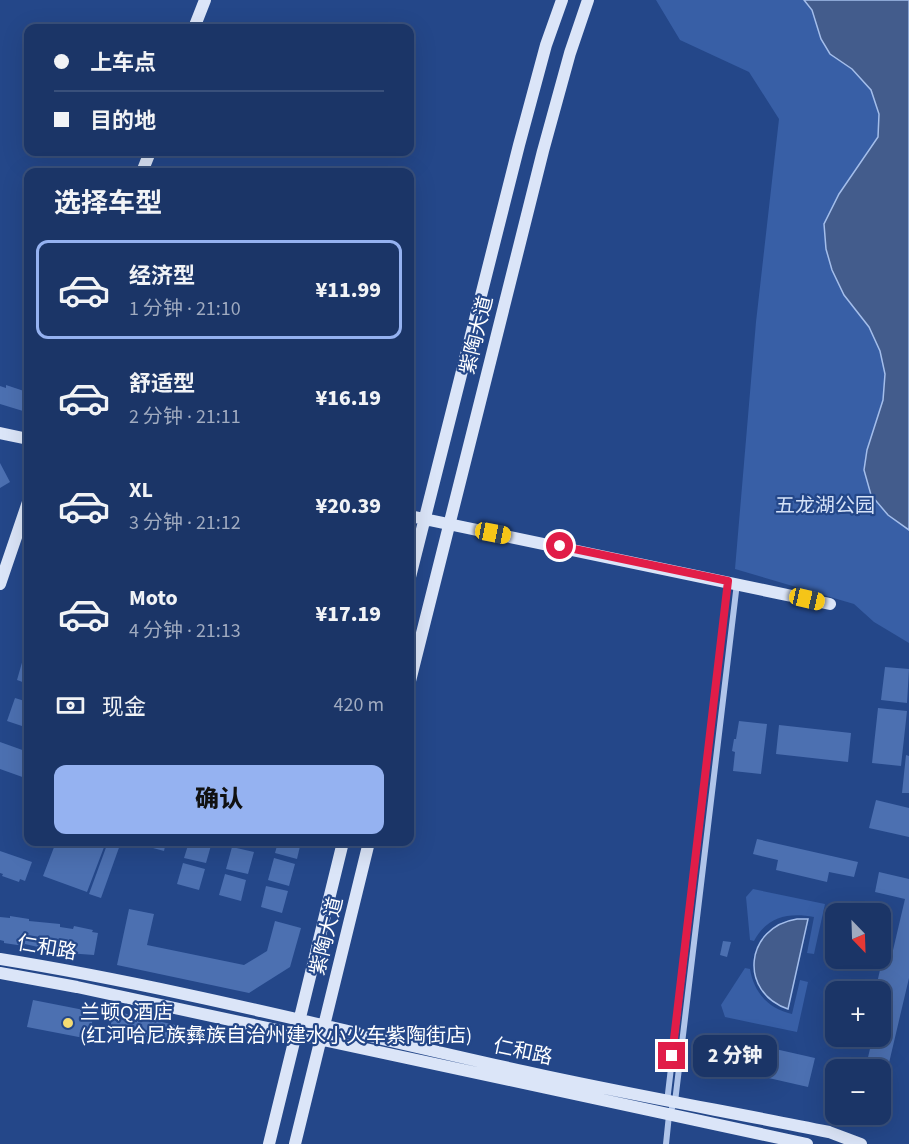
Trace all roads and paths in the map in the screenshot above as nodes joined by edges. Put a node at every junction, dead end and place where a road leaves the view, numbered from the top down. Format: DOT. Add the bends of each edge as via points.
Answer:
graph roads {
  1 [pos="205,0"];
  2 [pos="562,0"];
  3 [pos="588,0"];
  4 [pos="196,24"];
  5 [pos="0,434"];
  6 [pos="24,438"];
  7 [pos="24,514"];
  8 [pos="414,517"];
  9 [pos="424,519"];
  10 [pos="449,524"];
  11 [pos="414,560"];
  12 [pos="732,582"];
  13 [pos="0,584"];
  14 [pos="830,604"];
  15 [pos="414,665"];
  16 [pos="342,846"];
  17 [pos="368,846"];
  18 [pos="0,959"];
  19 [pos="0,973"];
  20 [pos="299,1020"];
  21 [pos="324,1026"];
  22 [pos="296,1034"];
  23 [pos="321,1039"];
  24 [pos="671,1101"];
  25 [pos="669,1114"];
  26 [pos="269,1144"];
  27 [pos="295,1144"];
  28 [pos="666,1144"];
  29 [pos="807,1144"];
  30 [pos="861,1144"];
  1 -- 4 [label="main road"];
  2 -- 9 [label="main road, 紫陶大道" via="519,145"];
  3 -- 10 [label="main road, 紫陶大道" via="543,151"];
  5 -- 6 [label="main road"];
  7 -- 13 [label="main road"];
  8 -- 9 [label="main road"];
  9 -- 10 [label="main road"];
  9 -- 11 [label="main road, 紫陶大道"];
  10 -- 12 [label="main road"];
  10 -- 15 [label="main road, 紫陶大道"];
  12 -- 14 [label="main road"];
  12 -- 24 [label="street"];
  16 -- 20 [label="main road, 紫陶大道"];
  17 -- 21 [label="main road, 紫陶大道"];
  18 -- 20 [label="main road, 仁和路"];
  19 -- 22 [label="main road, 仁和路"];
  20 -- 21 [label="main road, 仁和路"];
  20 -- 22 [label="main road, 紫陶大道"];
  21 -- 23 [label="main road, 紫陶大道"];
  21 -- 24 [label="main road, 仁和路"];
  22 -- 23 [label="main road, 仁和路"];
  22 -- 26 [label="main road, 紫陶大道"];
  23 -- 25 [label="main road, 仁和路"];
  23 -- 27 [label="main road, 紫陶大道"];
  24 -- 25 [label="street"];
  24 -- 30 [label="main road, 仁和路" via="829,1132"];
  25 -- 28 [label="street"];
  25 -- 29 [label="main road, 仁和路"];
}
